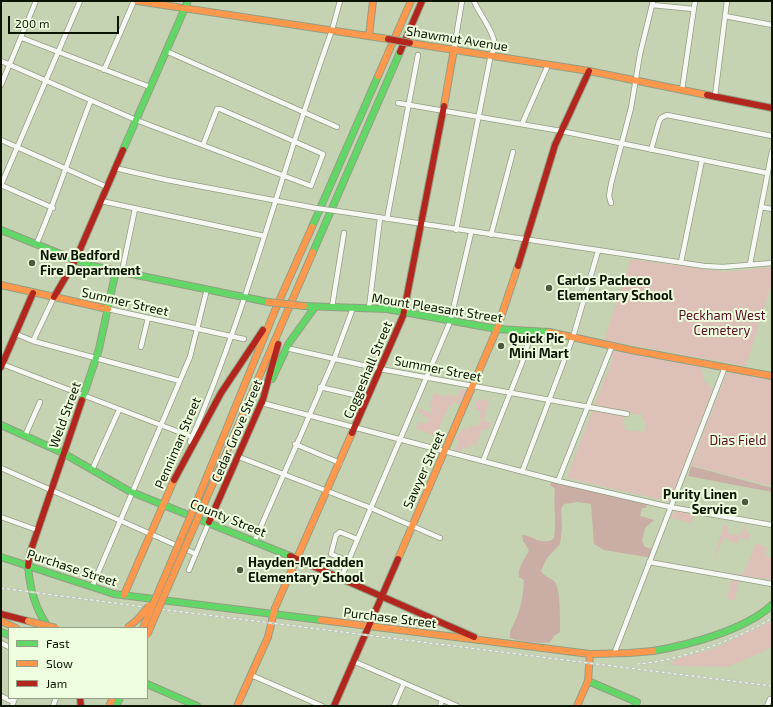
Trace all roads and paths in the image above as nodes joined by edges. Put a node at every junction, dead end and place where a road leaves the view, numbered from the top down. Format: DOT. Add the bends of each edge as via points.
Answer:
graph roads {
  1 [pos="36,1"];
  2 [pos="80,1"];
  3 [pos="134,1"];
  4 [pos="137,1"];
  5 [pos="188,1"];
  6 [pos="340,1"];
  7 [pos="373,1"];
  8 [pos="411,1"];
  9 [pos="422,1"];
  10 [pos="462,1"];
  11 [pos="474,1"];
  12 [pos="695,1"];
  13 [pos="727,1"];
  14 [pos="652,3"];
  15 [pos="185,8"];
  16 [pos="693,9"];
  17 [pos="725,16"];
  18 [pos="772,25"];
  19 [pos="332,30"];
  20 [pos="369,36"];
  21 [pos="22,38"];
  22 [pos="454,49"];
  23 [pos="166,51"];
  24 [pos="58,52"];
  25 [pos="491,54"];
  26 [pos="418,55"];
  27 [pos="1,61"];
  28 [pos="10,64"];
  29 [pos="548,64"];
  30 [pos="104,70"];
  31 [pos="589,71"];
  32 [pos="46,80"];
  33 [pos="636,80"];
  34 [pos="1,85"];
  35 [pos="150,87"];
  36 [pos="682,90"];
  37 [pos="715,96"];
  38 [pos="91,100"];
  39 [pos="398,103"];
  40 [pos="408,105"];
  41 [pos="772,108"];
  42 [pos="443,110"];
  43 [pos="305,113"];
  44 [pos="477,117"];
  45 [pos="136,120"];
  46 [pos="522,124"];
  47 [pos="337,128"];
  48 [pos="561,131"];
  49 [pos="772,136"];
  50 [pos="1,140"];
  51 [pos="296,141"];
  52 [pos="621,143"];
  53 [pos="204,145"];
  54 [pos="17,147"];
  55 [pos="651,150"];
  56 [pos="513,152"];
  57 [pos="772,152"];
  58 [pos="702,160"];
  59 [pos="67,168"];
  60 [pos="115,168"];
  61 [pos="767,173"];
  62 [pos="285,176"];
  63 [pos="1,185"];
  64 [pos="107,187"];
  65 [pos="276,200"];
  66 [pos="101,201"];
  67 [pos="611,203"];
  68 [pos="761,207"];
  69 [pos="53,208"];
  70 [pos="135,209"];
  71 [pos="772,209"];
  72 [pos="380,218"];
  73 [pos="387,219"];
  74 [pos="422,225"];
  75 [pos="1,230"];
  76 [pos="456,230"];
  77 [pos="344,233"];
  78 [pos="471,233"];
  79 [pos="491,235"];
  80 [pos="264,236"];
  81 [pos="527,240"];
  82 [pos="36,245"];
  83 [pos="598,251"];
  84 [pos="75,261"];
  85 [pos="681,262"];
  86 [pos="772,263"];
  87 [pos="750,264"];
  88 [pos="119,271"];
  89 [pos="1,285"];
  90 [pos="207,289"];
  91 [pos="33,293"];
  92 [pos="54,297"];
  93 [pos="245,297"];
  94 [pos="315,307"];
  95 [pos="332,307"];
  96 [pos="276,308"];
  97 [pos="353,308"];
  98 [pos="369,308"];
  99 [pos="108,309"];
  100 [pos="289,310"];
  101 [pos="404,312"];
  102 [pos="148,318"];
  103 [pos="450,322"];
  104 [pos="196,329"];
  105 [pos="497,329"];
  106 [pos="532,331"];
  107 [pos="16,334"];
  108 [pos="233,337"];
  109 [pos="573,338"];
  110 [pos="244,339"];
  111 [pos="33,341"];
  112 [pos="612,346"];
  113 [pos="141,347"];
  114 [pos="286,348"];
  115 [pos="96,358"];
  116 [pos="334,359"];
  117 [pos="2,366"];
  118 [pos="725,367"];
  119 [pos="380,369"];
  120 [pos="772,376"];
  121 [pos="427,377"];
  122 [pos="180,381"];
  123 [pos="320,387"];
  124 [pos="472,387"];
  125 [pos="510,393"];
  126 [pos="84,396"];
  127 [pos="368,398"];
  128 [pos="549,401"];
  129 [pos="40,402"];
  130 [pos="262,403"];
  131 [pos="588,407"];
  132 [pos="119,410"];
  133 [pos="627,414"];
  134 [pos="308,416"];
  135 [pos="1,425"];
  136 [pos="161,426"];
  137 [pos="355,428"];
  138 [pos="25,436"];
  139 [pos="192,437"];
  140 [pos="399,439"];
  141 [pos="295,444"];
  142 [pos="443,452"];
  143 [pos="63,453"];
  144 [pos="239,457"];
  145 [pos="484,461"];
  146 [pos="340,463"];
  147 [pos="1,468"];
  148 [pos="92,470"];
  149 [pos="522,472"];
  150 [pos="282,474"];
  151 [pos="174,480"];
  152 [pos="558,481"];
  153 [pos="51,490"];
  154 [pos="328,492"];
  155 [pos="133,493"];
  156 [pos="163,505"];
  157 [pos="670,507"];
  158 [pos="371,508"];
  159 [pos="198,510"];
  160 [pos="1,517"];
  161 [pos="121,521"];
  162 [pos="209,522"];
  163 [pos="772,525"];
  164 [pos="411,526"];
  165 [pos="37,530"];
  166 [pos="150,534"];
  167 [pos="440,538"];
  168 [pos="357,539"];
  169 [pos="255,540"];
  170 [pos="196,554"];
  171 [pos="1,557"];
  172 [pos="297,559"];
  173 [pos="348,561"];
  174 [pos="649,562"];
  175 [pos="28,566"];
  176 [pos="189,570"];
  177 [pos="341,578"];
  178 [pos="164,579"];
  179 [pos="772,584"];
  180 [pos="92,587"];
  181 [pos="124,595"];
  182 [pos="381,595"];
  183 [pos="772,605"];
  184 [pos="1,614"];
  185 [pos="273,614"];
  186 [pos="1,622"];
  187 [pos="368,626"];
  188 [pos="14,627"];
  189 [pos="48,627"];
  190 [pos="52,627"];
  191 [pos="128,627"];
  192 [pos="143,627"];
  193 [pos="450,627"];
  194 [pos="148,633"];
  195 [pos="447,636"];
  196 [pos="479,640"];
  197 [pos="590,654"];
  198 [pos="614,654"];
  199 [pos="353,661"];
  200 [pos="251,675"];
  201 [pos="588,681"];
  202 [pos="148,684"];
  203 [pos="404,684"];
  204 [pos="1,696"];
  205 [pos="770,699"];
  206 [pos="442,700"];
  207 [pos="13,702"];
  208 [pos="636,704"];
  209 [pos="197,706"];
  210 [pos="237,706"];
  211 [pos="322,706"];
  212 [pos="334,706"];
  213 [pos="394,706"];
  214 [pos="440,706"];
  215 [pos="457,706"];
  216 [pos="577,706"];
  217 [pos="767,706"];
  1 -- 21 [label="street"];
  2 -- 24 [label="street"];
  3 -- 30 [label="street"];
  4 -- 15 [label="main road, Shawmut Avenue"];
  5 -- 15 [label="main road"];
  6 -- 19 [label="street, Penniman Street"];
  7 -- 20 [label="main road"];
  8 -- 96 [label="main road"];
  9 -- 100 [label="main road"];
  10 -- 22 [label="street, Coggeshall Street"];
  11 -- 25 [label="street" via="495,41 495,51"];
  12 -- 16 [label="street"];
  13 -- 17 [label="street"];
  14 -- 16 [label="street"];
  14 -- 33 [label="street"];
  15 -- 19 [label="main road, Shawmut Avenue"];
  15 -- 23 [label="main road"];
  16 -- 36 [label="street"];
  17 -- 18 [label="street"];
  17 -- 37 [label="street"];
  19 -- 20 [label="main road, Shawmut Avenue"];
  19 -- 43 [label="street, Penniman Street"];
  20 -- 22 [label="main road, Shawmut Avenue, bridge"];
  21 -- 24 [label="street"];
  21 -- 28 [label="street"];
  22 -- 25 [label="main road, Shawmut Avenue"];
  22 -- 42 [label="main road, Coggeshall Street"];
  23 -- 35 [label="main road"];
  23 -- 43 [label="street"];
  24 -- 30 [label="street"];
  24 -- 32 [label="street"];
  25 -- 29 [label="main road, Shawmut Avenue"];
  25 -- 44 [label="street"];
  26 -- 40 [label="street"];
  27 -- 28 [label="street"];
  28 -- 32 [label="street"];
  28 -- 34 [label="street"];
  29 -- 31 [label="main road, Shawmut Avenue"];
  29 -- 46 [label="street"];
  30 -- 35 [label="street"];
  31 -- 33 [label="main road, Shawmut Avenue"];
  31 -- 48 [label="main road, Sawyer Street"];
  32 -- 38 [label="street"];
  32 -- 54 [label="street"];
  33 -- 36 [label="main road, Shawmut Avenue"];
  33 -- 52 [label="street"];
  35 -- 45 [label="main road"];
  36 -- 37 [label="main road, Shawmut Avenue"];
  37 -- 41 [label="main road, Shawmut Avenue"];
  38 -- 45 [label="street"];
  38 -- 59 [label="street" via="74,142"];
  39 -- 40 [label="street"];
  40 -- 42 [label="street"];
  40 -- 73 [label="street"];
  42 -- 44 [label="street"];
  42 -- 74 [label="main road, Coggeshall Street"];
  43 -- 47 [label="street"];
  43 -- 51 [label="street, Penniman Street"];
  44 -- 46 [label="street"];
  44 -- 76 [label="street"];
  45 -- 53 [label="street"];
  45 -- 60 [label="main road"];
  46 -- 48 [label="street"];
  48 -- 52 [label="street"];
  48 -- 81 [label="main road, Sawyer Street"];
  49 -- 55 [label="street" via="667,115 659,122"];
  50 -- 54 [label="street"];
  51 -- 53 [label="street" via="217,109"];
  51 -- 62 [label="street, Penniman Street"];
  51 -- 62 [label="street" via="323,154 311,186"];
  52 -- 55 [label="street"];
  52 -- 67 [label="street" via="609,196"];
  53 -- 62 [label="street"];
  54 -- 59 [label="street"];
  54 -- 63 [label="street"];
  55 -- 58 [label="street"];
  56 -- 79 [label="street"];
  57 -- 61 [label="street"];
  58 -- 61 [label="street"];
  58 -- 85 [label="street"];
  59 -- 64 [label="street"];
  59 -- 69 [label="street"];
  60 -- 64 [label="main road"];
  60 -- 65 [label="street"];
  61 -- 68 [label="street"];
  62 -- 65 [label="street, Penniman Street"];
  63 -- 69 [label="street"];
  64 -- 66 [label="main road"];
  65 -- 72 [label="street, bridge"];
  65 -- 80 [label="street, Penniman Street"];
  66 -- 70 [label="street"];
  66 -- 84 [label="main road"];
  68 -- 71 [label="street"];
  68 -- 87 [label="street"];
  69 -- 82 [label="street"];
  70 -- 80 [label="street"];
  70 -- 88 [label="street"];
  72 -- 73 [label="street"];
  72 -- 98 [label="street"];
  73 -- 74 [label="street"];
  74 -- 76 [label="street"];
  74 -- 101 [label="main road, Coggeshall Street"];
  75 -- 82 [label="main road, Mount Pleasant Street"];
  76 -- 78 [label="street"];
  77 -- 95 [label="street"];
  78 -- 79 [label="street"];
  78 -- 103 [label="street"];
  79 -- 81 [label="street"];
  80 -- 93 [label="street, Penniman Street"];
  81 -- 83 [label="street"];
  81 -- 105 [label="main road, Sawyer Street"];
  82 -- 84 [label="main road, Mount Pleasant Street"];
  83 -- 85 [label="street"];
  83 -- 109 [label="street"];
  84 -- 88 [label="main road, Mount Pleasant Street"];
  84 -- 92 [label="main road"];
  85 -- 87 [label="street" via="715,267"];
  86 -- 87 [label="street"];
  88 -- 90 [label="main road, Mount Pleasant Street"];
  88 -- 99 [label="main road, Weld Street"];
  89 -- 91 [label="main road, Summer Street"];
  90 -- 93 [label="main road, Mount Pleasant Street"];
  90 -- 104 [label="street"];
  91 -- 92 [label="main road, Summer Street"];
  91 -- 107 [label="main road"];
  92 -- 99 [label="main road, Summer Street"];
  92 -- 111 [label="street"];
  93 -- 94 [label="main road, Mount Pleasant Street, bridge"];
  93 -- 108 [label="street, Penniman Street"];
  94 -- 95 [label="main road, Mount Pleasant Street"];
  94 -- 114 [label="main road, Cedar Grove Street"];
  95 -- 97 [label="main road, Mount Pleasant Street"];
  96 -- 151 [label="main road" via="218,398"];
  96 -- 159 [label="main road"];
  97 -- 98 [label="main road, Mount Pleasant Street"];
  97 -- 116 [label="street"];
  98 -- 101 [label="main road, Mount Pleasant Street"];
  99 -- 102 [label="street, Summer Street"];
  99 -- 115 [label="main road, Weld Street"];
  100 -- 130 [label="main road"];
  100 -- 159 [label="main road"];
  101 -- 103 [label="main road, Mount Pleasant Street"];
  101 -- 119 [label="main road, Coggeshall Street"];
  102 -- 104 [label="street, Summer Street"];
  102 -- 113 [label="street"];
  103 -- 105 [label="main road, Mount Pleasant Street"];
  103 -- 121 [label="street"];
  104 -- 108 [label="street, Summer Street"];
  104 -- 122 [label="street" via="190,357"];
  105 -- 106 [label="main road, Mount Pleasant Street"];
  105 -- 124 [label="main road, Sawyer Street"];
  106 -- 109 [label="main road, Mount Pleasant Street" via="551,332"];
  106 -- 125 [label="street"];
  107 -- 111 [label="street"];
  107 -- 117 [label="main road"];
  108 -- 110 [label="street, Summer Street"];
  108 -- 139 [label="street, Penniman Street"];
  109 -- 112 [label="main road, Mount Pleasant Street"];
  109 -- 128 [label="street"];
  111 -- 115 [label="street"];
  112 -- 118 [label="main road, Mount Pleasant Street"];
  112 -- 131 [label="street"];
  114 -- 116 [label="street, Summer Street"];
  114 -- 130 [label="main road, Cedar Grove Street"];
  115 -- 122 [label="street"];
  115 -- 126 [label="main road, Weld Street"];
  116 -- 119 [label="street, Summer Street"];
  116 -- 123 [label="street"];
  117 -- 126 [label="street"];
  118 -- 120 [label="main road, Mount Pleasant Street"];
  118 -- 157 [label="street"];
  119 -- 121 [label="street, Summer Street"];
  119 -- 127 [label="main road, Coggeshall Street"];
  121 -- 124 [label="street, Summer Street"];
  121 -- 140 [label="street"];
  122 -- 136 [label="street"];
  123 -- 127 [label="street"];
  123 -- 134 [label="street"];
  124 -- 125 [label="street, Summer Street"];
  124 -- 142 [label="main road, Sawyer Street"];
  125 -- 128 [label="street, Summer Street"];
  125 -- 145 [label="street"];
  126 -- 132 [label="street"];
  126 -- 143 [label="main road, Weld Street"];
  127 -- 137 [label="main road, Coggeshall Street"];
  128 -- 131 [label="street, Summer Street"];
  128 -- 149 [label="street"];
  129 -- 138 [label="street"];
  130 -- 134 [label="street"];
  130 -- 144 [label="main road, Cedar Grove Street"];
  131 -- 133 [label="street, Summer Street"];
  131 -- 152 [label="street"];
  132 -- 136 [label="street"];
  132 -- 148 [label="street"];
  134 -- 137 [label="street"];
  134 -- 141 [label="street"];
  135 -- 138 [label="main road, County Street"];
  136 -- 139 [label="street"];
  136 -- 155 [label="street"];
  137 -- 140 [label="street"];
  137 -- 146 [label="main road, Coggeshall Street"];
  138 -- 143 [label="main road, County Street"];
  139 -- 151 [label="street, Penniman Street"];
  140 -- 142 [label="street"];
  140 -- 158 [label="street"];
  141 -- 146 [label="street"];
  141 -- 150 [label="street"];
  142 -- 145 [label="street"];
  142 -- 164 [label="main road, Sawyer Street"];
  143 -- 148 [label="main road, County Street"];
  143 -- 153 [label="main road, Weld Street"];
  144 -- 150 [label="street"];
  144 -- 162 [label="main road, Cedar Grove Street"];
  145 -- 149 [label="street"];
  146 -- 154 [label="main road, Coggeshall Street"];
  147 -- 153 [label="street"];
  148 -- 155 [label="main road, County Street"];
  149 -- 152 [label="street"];
  150 -- 154 [label="street"];
  150 -- 169 [label="street"];
  151 -- 156 [label="main road, Penniman Street"];
  152 -- 157 [label="street"];
  153 -- 161 [label="street"];
  153 -- 165 [label="main road, Weld Street"];
  154 -- 158 [label="street"];
  154 -- 172 [label="main road, Coggeshall Street"];
  155 -- 156 [label="main road, County Street"];
  155 -- 161 [label="street"];
  156 -- 162 [label="main road, County Street"];
  156 -- 166 [label="main road, Penniman Street"];
  157 -- 163 [label="street"];
  157 -- 174 [label="street"];
  158 -- 164 [label="street"];
  158 -- 168 [label="street"];
  159 -- 178 [label="main road, bridge"];
  159 -- 194 [label="main road, bridge"];
  160 -- 165 [label="street"];
  161 -- 166 [label="street"];
  161 -- 180 [label="street"];
  162 -- 169 [label="main road, County Street"];
  162 -- 170 [label="street, Cedar Grove Street"];
  164 -- 167 [label="street"];
  164 -- 182 [label="main road, Sawyer Street"];
  165 -- 175 [label="main road, Weld Street"];
  166 -- 170 [label="street"];
  166 -- 181 [label="main road, Penniman Street"];
  168 -- 173 [label="street"];
  168 -- 173 [label="street" via="340,532 336,535 331,554"];
  169 -- 172 [label="main road, County Street"];
  170 -- 176 [label="street, Cedar Grove Street"];
  171 -- 175 [label="main road, Purchase Street"];
  172 -- 177 [label="main road, County Street"];
  172 -- 185 [label="main road, Coggeshall Street"];
  173 -- 177 [label="street"];
  174 -- 179 [label="street"];
  174 -- 198 [label="street"];
  175 -- 180 [label="main road, Purchase Street"];
  175 -- 189 [label="main road, Weld Street" via="35,603"];
  177 -- 182 [label="main road, County Street"];
  178 -- 191 [label="main road, bridge" via="145,611"];
  178 -- 192 [label="main road, bridge"];
  180 -- 181 [label="main road, Purchase Street"];
  181 -- 185 [label="main road, Purchase Street"];
  182 -- 187 [label="main road, Sawyer Street"];
  182 -- 193 [label="main road, County Street"];
  183 -- 198 [label="main road, Purchase Street" via="756,617 705,639 656,650"];
  184 -- 190 [label="main road, bridge"];
  185 -- 187 [label="main road, Purchase Street"];
  185 -- 200 [label="main road, Coggeshall Street" via="268,637"];
  186 -- 188 [label="main road"];
  187 -- 195 [label="main road, Purchase Street"];
  187 -- 199 [label="main road, Sawyer Street"];
  193 -- 195 [label="main road"];
  193 -- 196 [label="main road, County Street"];
  195 -- 196 [label="main road, Purchase Street"];
  196 -- 197 [label="main road, Purchase Street"];
  197 -- 198 [label="main road, Purchase Street"];
  197 -- 201 [label="main road"];
  199 -- 203 [label="street"];
  199 -- 212 [label="main road, Sawyer Street"];
  200 -- 210 [label="main road, Coggeshall Street"];
  200 -- 211 [label="street"];
  201 -- 208 [label="main road"];
  201 -- 216 [label="main road"];
  202 -- 209 [label="main road"];
  203 -- 206 [label="street"];
  203 -- 213 [label="street"];
  204 -- 207 [label="street"];
  205 -- 217 [label="street"];
  206 -- 214 [label="street"];
  206 -- 215 [label="street"];
}
